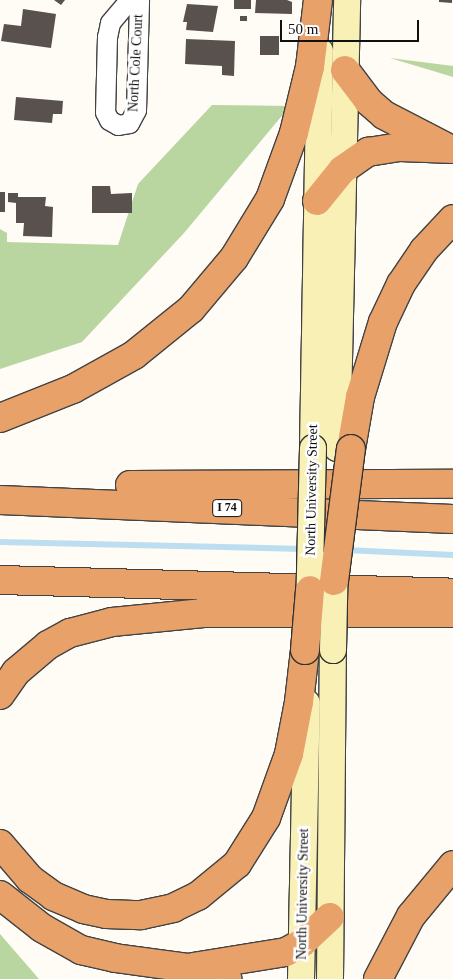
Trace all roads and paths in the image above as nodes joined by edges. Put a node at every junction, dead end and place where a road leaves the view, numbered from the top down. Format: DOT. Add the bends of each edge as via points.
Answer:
graph roads {
  1 [pos="129,0"];
  2 [pos="138,0"];
  3 [pos="320,0"];
  4 [pos="347,0"];
  5 [pos="345,70"];
  6 [pos="452,149"];
  7 [pos="342,170"];
  8 [pos="317,201"];
  9 [pos="453,219"];
  10 [pos="0,418"];
  11 [pos="333,448"];
  12 [pos="453,484"];
  13 [pos="0,486"];
  14 [pos="0,500"];
  15 [pos="453,519"];
  16 [pos="0,580"];
  17 [pos="322,585"];
  18 [pos="453,593"];
  19 [pos="453,613"];
  20 [pos="315,650"];
  21 [pos="0,695"];
  22 [pos="0,844"];
  23 [pos="453,865"];
  24 [pos="0,895"];
  25 [pos="330,917"];
  26 [pos="302,943"];
  27 [pos="189,968"];
  28 [pos="228,979"];
  29 [pos="301,979"];
  30 [pos="330,979"];
  31 [pos="378,979"];
  1 -- 2 [label="street, North Cole Court" via="110,23 107,37 105,112 108,120 118,125 129,123 136,110"];
  3 -- 8 [label="main road, North University Street"];
  3 -- 10 [label="highway" via="310,67 294,133 270,199 234,258 191,309 134,355 74,389"];
  4 -- 5 [label="main road, North University Street"];
  5 -- 6 [label="highway" via="368,101 384,115"];
  5 -- 7 [label="main road, North University Street"];
  6 -- 7 [label="highway" via="374,150"];
  7 -- 8 [label="highway"];
  7 -- 11 [label="main road, North University Street"];
  8 -- 11 [label="main road, North University Street"];
  9 -- 11 [label="highway" via="418,258 382,322 363,388"];
  11 -- 17 [label="highway, bridge"];
  11 -- 17 [label="main road, North University Street, bridge"];
  12 -- 13 [label="highway"];
  14 -- 15 [label="highway, I 74"];
  16 -- 18 [label="highway"];
  17 -- 20 [label="highway, bridge"];
  19 -- 21 [label="highway" via="213,613 112,622 70,633 48,645 16,672"];
  20 -- 22 [label="highway" via="289,754 266,818 237,864 198,896 173,908 141,914 106,914 83,909 53,896 30,880"];
  20 -- 25 [label="main road, North University Street"];
  20 -- 26 [label="main road, North University Street"];
  23 -- 31 [label="highway" via="411,916"];
  24 -- 27 [label="highway" via="42,928 81,950"];
  25 -- 26 [label="highway"];
  25 -- 30 [label="main road, North University Street"];
  26 -- 27 [label="highway" via="278,954 212,961"];
  26 -- 29 [label="main road, North University Street"];
  27 -- 28 [label="highway"];
}
